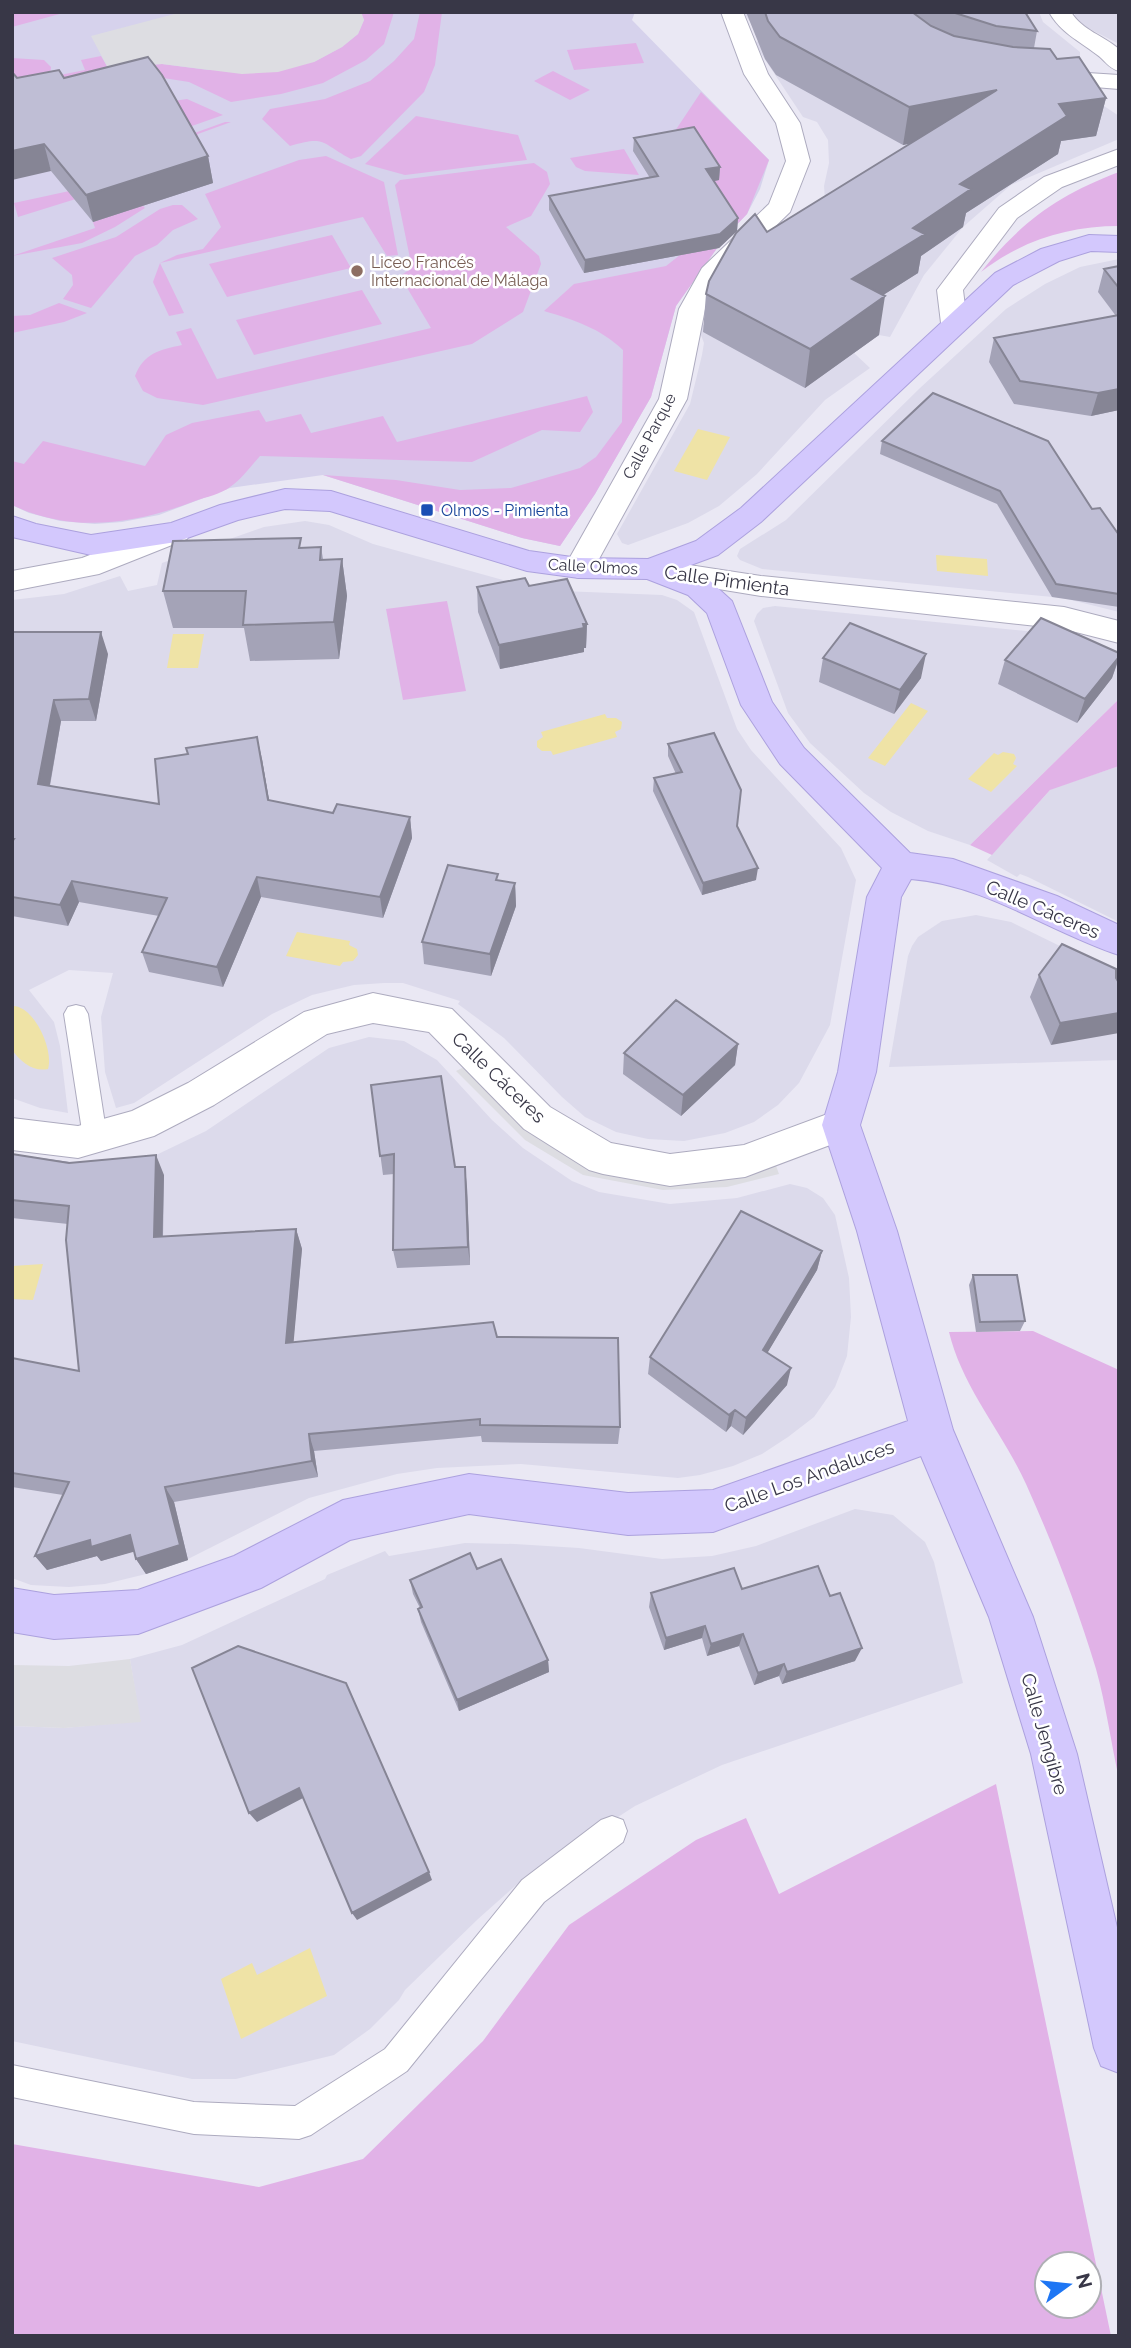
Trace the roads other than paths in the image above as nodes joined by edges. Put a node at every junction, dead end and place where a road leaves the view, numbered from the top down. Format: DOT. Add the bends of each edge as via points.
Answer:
graph roads {
  1 [pos="732,12"];
  2 [pos="1060,12"];
  3 [pos="1115,74"];
  4 [pos="1013,76"];
  5 [pos="1119,156"];
  6 [pos="1119,244"];
  7 [pos="954,323"];
  8 [pos="12,526"];
  9 [pos="176,532"];
  10 [pos="579,568"];
  11 [pos="650,569"];
  12 [pos="12,581"];
  13 [pos="1119,632"];
  14 [pos="901,865"];
  15 [pos="1119,940"];
  16 [pos="76,1014"];
  17 [pos="841,1125"];
  18 [pos="12,1134"];
  19 [pos="95,1138"];
  20 [pos="932,1432"];
  21 [pos="12,1610"];
  22 [pos="612,1831"];
  23 [pos="1119,2048"];
  24 [pos="12,2081"];
  1 -- 10 [label="street, Calle Parque" via="756,74 788,123 798,161 781,207 711,274 692,309 673,399"];
  2 -- 3 [label="street" via="1066,25 1113,55"];
  3 -- 4 [label="street"];
  5 -- 7 [label="street" via="1053,182 1008,213 950,290"];
  6 -- 7 [label="main road, Calle Olmos" via="1089,243 1050,255 1004,279"];
  7 -- 11 [label="main road, Calle Olmos" via="751,515 706,548"];
  8 -- 9 [label="main road, Calle Olmos" via="91,545"];
  9 -- 10 [label="main road, Calle Olmos" via="285,499 331,501 527,561"];
  9 -- 12 [label="street" via="88,567"];
  10 -- 11 [label="main road, Calle Olmos"];
  11 -- 13 [label="street, Calle Pimienta" via="903,603 1064,618"];
  11 -- 14 [label="main road, Calle Pimienta" via="698,588 721,608 757,705 792,756"];
  14 -- 15 [label="main road, Calle Cáceres" via="941,868 1045,905"];
  14 -- 17 [label="main road" via="884,897 857,1072"];
  16 -- 19 [label="lane"];
  17 -- 19 [label="street, Calle Cáceres" via="745,1161 670,1170 603,1158 537,1118 439,1019 373,1007 317,1022 201,1094 141,1125"];
  17 -- 20 [label="main road" via="877,1231"];
  18 -- 19 [label="street, Calle Cáceres" via="78,1142"];
  20 -- 21 [label="main road, Calle Los Andaluces" via="713,1511 628,1514 469,1494 343,1521 245,1573 138,1612 54,1617"];
  20 -- 23 [label="main road, Calle Jengibre" via="1011,1617 1054,1754"];
  22 -- 24 [label="lane" via="533,1891 396,2060 299,2123 194,2118"];
}
